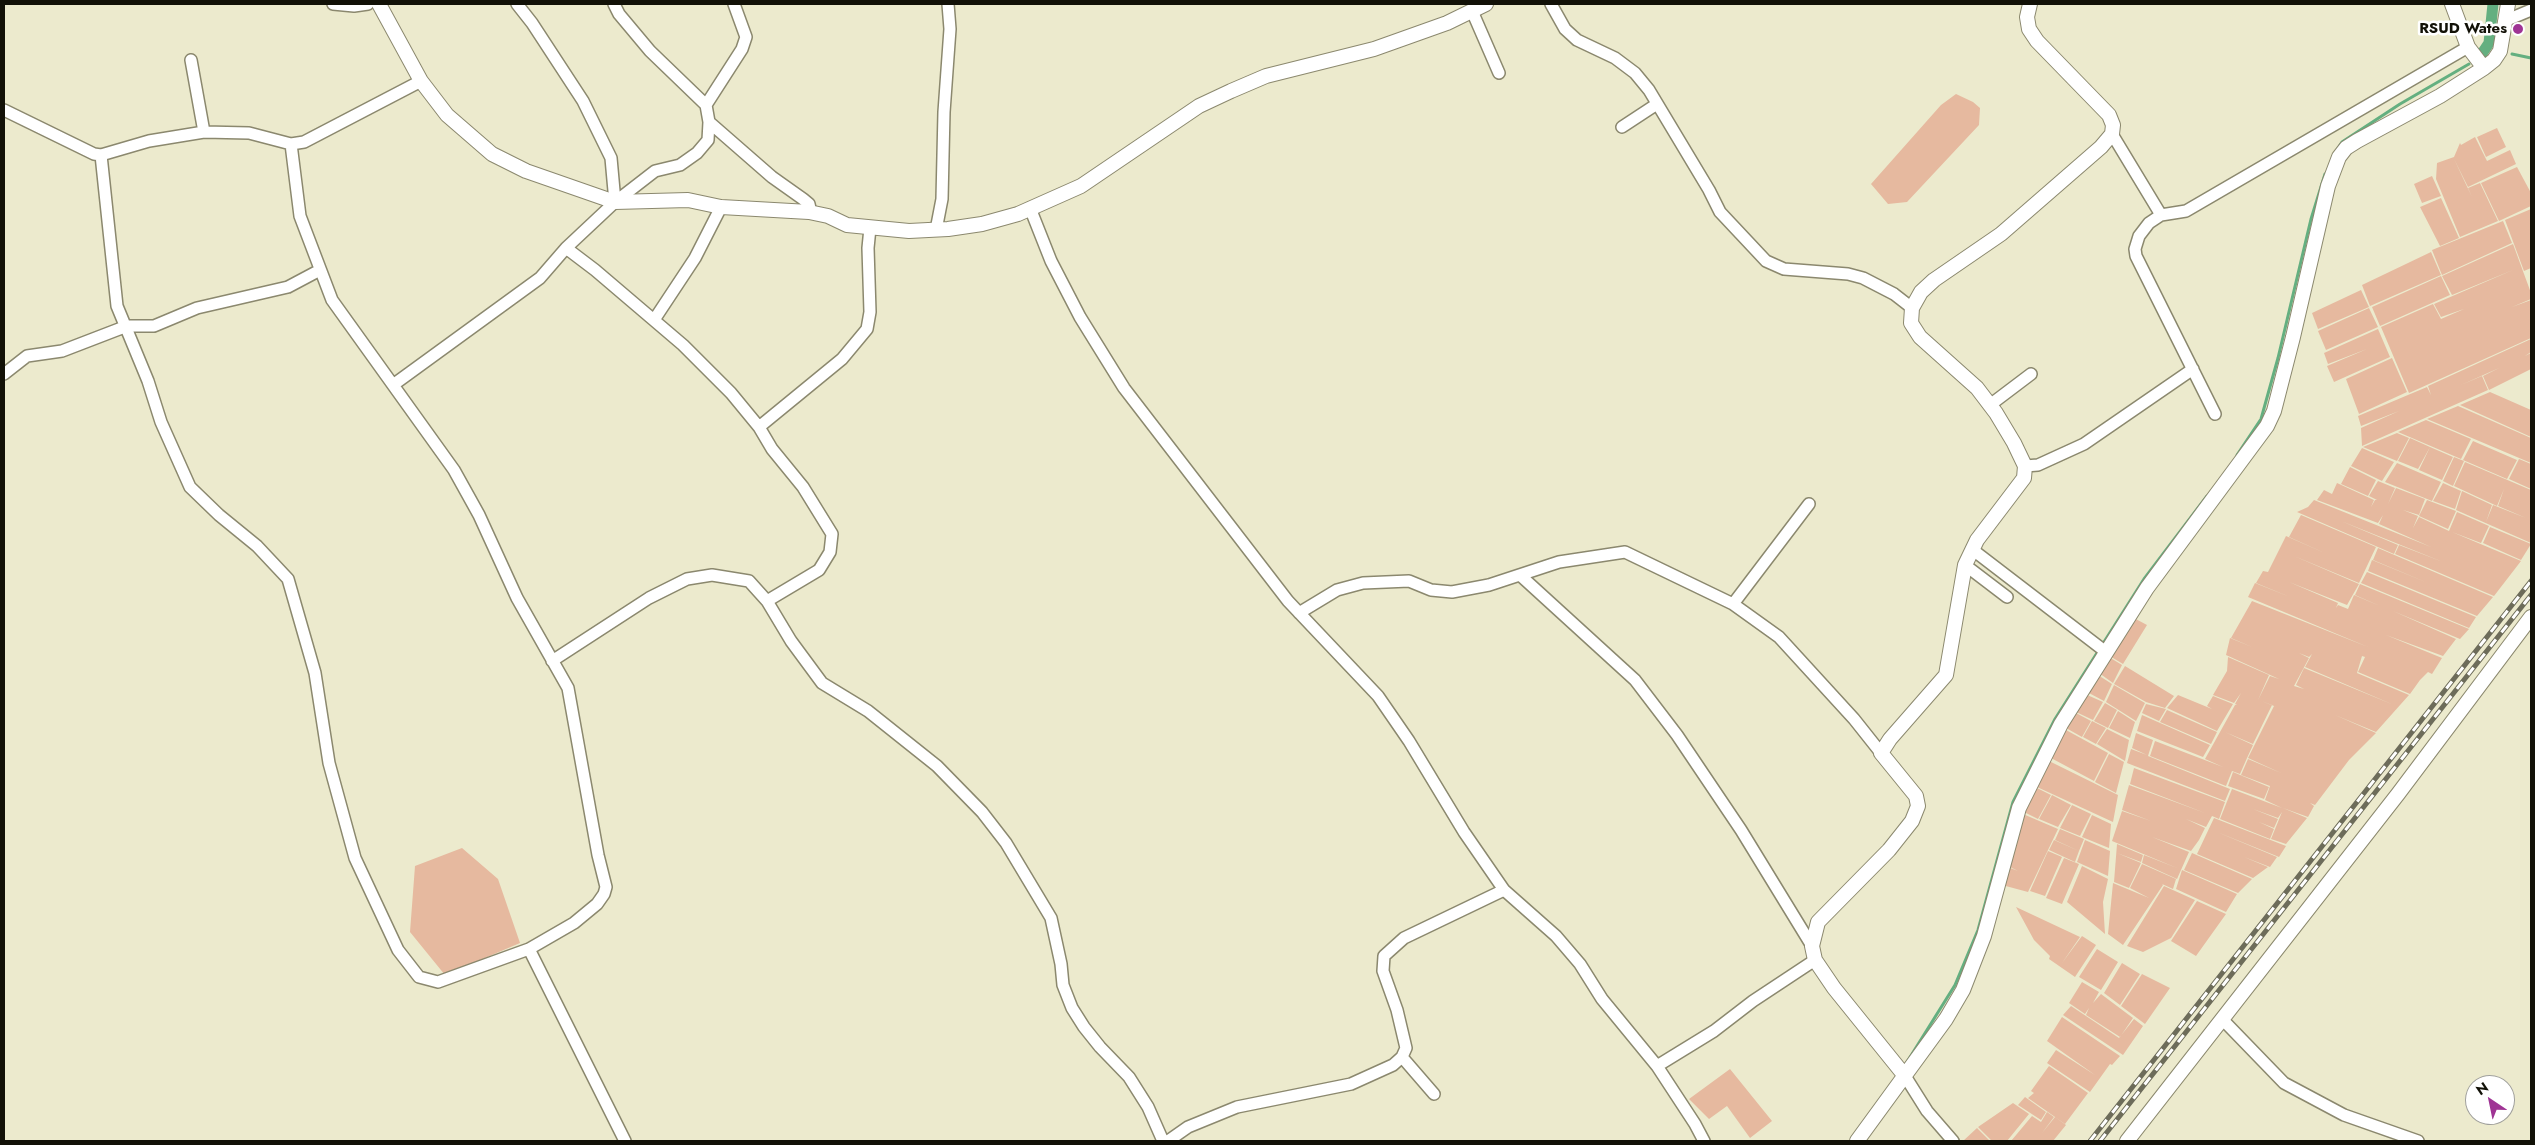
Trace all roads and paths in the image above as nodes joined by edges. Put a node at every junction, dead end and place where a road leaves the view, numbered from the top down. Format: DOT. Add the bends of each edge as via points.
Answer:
graph roads {
  1 [pos="334,4"];
  2 [pos="368,4"];
  3 [pos="378,4"];
  4 [pos="517,4"];
  5 [pos="614,4"];
  6 [pos="734,4"];
  7 [pos="948,4"];
  8 [pos="1486,4"];
  9 [pos="1551,4"];
  10 [pos="2030,4"];
  11 [pos="2452,4"];
  12 [pos="2508,4"];
  13 [pos="2531,10"];
  14 [pos="1472,11"];
  15 [pos="2506,20"];
  16 [pos="2468,46"];
  17 [pos="191,60"];
  18 [pos="2484,68"];
  19 [pos="1499,73"];
  20 [pos="421,81"];
  21 [pos="1657,104"];
  22 [pos="706,105"];
  23 [pos="4,110"];
  24 [pos="709,122"];
  25 [pos="1622,127"];
  26 [pos="204,132"];
  27 [pos="2112,134"];
  28 [pos="291,144"];
  29 [pos="101,155"];
  30 [pos="615,202"];
  31 [pos="721,207"];
  32 [pos="1030,208"];
  33 [pos="812,213"];
  34 [pos="2161,215"];
  35 [pos="870,228"];
  36 [pos="936,230"];
  37 [pos="566,248"];
  38 [pos="320,270"];
  39 [pos="1912,308"];
  40 [pos="654,320"];
  41 [pos="127,326"];
  42 [pos="2193,369"];
  43 [pos="4,374"];
  44 [pos="2031,374"];
  45 [pos="393,385"];
  46 [pos="1990,405"];
  47 [pos="2215,414"];
  48 [pos="760,426"];
  49 [pos="2025,466"];
  50 [pos="1809,504"];
  51 [pos="1973,550"];
  52 [pos="1966,565"];
  53 [pos="1522,576"];
  54 [pos="2007,597"];
  55 [pos="767,601"];
  56 [pos="1734,604"];
  57 [pos="1299,613"];
  58 [pos="2531,617"];
  59 [pos="2102,649"];
  60 [pos="552,661"];
  61 [pos="1881,754"];
  62 [pos="1504,890"];
  63 [pos="1812,946"];
  64 [pos="529,949"];
  65 [pos="1815,960"];
  66 [pos="2223,1020"];
  67 [pos="1402,1057"];
  68 [pos="1657,1066"];
  69 [pos="1904,1075"];
  70 [pos="1434,1094"];
  71 [pos="2386,1136"];
  72 [pos="625,1141"];
  73 [pos="1163,1141"];
  74 [pos="1168,1141"];
  75 [pos="1704,1141"];
  76 [pos="1856,1141"];
  77 [pos="1953,1141"];
  78 [pos="2128,1141"];
  79 [pos="2418,1141"];
  1 -- 2 [label="street"];
  3 -- 20 [label="street"];
  4 -- 30 [label="street" via="583,101 611,158"];
  5 -- 22 [label="street" via="650,51"];
  6 -- 22 [label="street" via="746,37 742,49"];
  7 -- 36 [label="street" via="950,29 942,199"];
  8 -- 14 [label="street"];
  9 -- 21 [label="street" via="1565,29 1588,47 1615,58 1636,73"];
  10 -- 27 [label="street" via="2027,17 2037,41 2109,115"];
  11 -- 16 [label="street"];
  12 -- 15 [label="street"];
  13 -- 15 [label="street"];
  14 -- 19 [label="street"];
  14 -- 32 [label="street" via="1374,49 1266,76 1231,91 1200,106 1081,186"];
  15 -- 18 [label="street" via="2500,51"];
  16 -- 18 [label="street"];
  16 -- 34 [label="street" via="2186,211"];
  17 -- 26 [label="street"];
  18 -- 59 [label="street" via="2357,141 2339,157 2315,234 2274,411 2257,441"];
  20 -- 28 [label="street" via="304,142"];
  20 -- 30 [label="street" via="447,115 492,154 542,177"];
  21 -- 25 [label="street"];
  21 -- 39 [label="street" via="1720,212 1766,261 1784,269 1863,278 1894,294"];
  22 -- 24 [label="street"];
  23 -- 29 [label="street"];
  24 -- 30 [label="street" via="708,140 697,153 680,166 655,171"];
  24 -- 33 [label="street" via="772,177 809,204"];
  26 -- 28 [label="street" via="249,133"];
  26 -- 29 [label="street" via="149,141"];
  27 -- 34 [label="street"];
  27 -- 39 [label="street" via="2102,148 2001,234 1934,280 1921,292"];
  28 -- 38 [label="street" via="300,216"];
  29 -- 41 [label="street" via="117,306"];
  30 -- 31 [label="street" via="688,200"];
  30 -- 37 [label="street"];
  31 -- 33 [label="street"];
  31 -- 40 [label="street" via="695,258"];
  32 -- 36 [label="street" via="982,224"];
  32 -- 57 [label="street" via="1051,261 1124,388"];
  33 -- 35 [label="street" via="847,225"];
  34 -- 42 [label="street" via="2139,236 2136,256"];
  35 -- 36 [label="street"];
  35 -- 48 [label="street" via="870,312 867,328 842,359"];
  37 -- 40 [label="street"];
  37 -- 45 [label="street" via="540,278 517,297"];
  38 -- 41 [label="street" via="288,287 197,308 154,326"];
  38 -- 45 [label="street" via="332,300"];
  39 -- 46 [label="street" via="1911,323 1920,336 1977,388"];
  40 -- 48 [label="street" via="731,393"];
  41 -- 43 [label="street" via="62,351 27,356"];
  41 -- 64 [label="street" via="161,422 190,487 257,546 288,579 315,673 329,763 356,858 398,950 419,977 438,982"];
  42 -- 47 [label="street"];
  42 -- 49 [label="street" via="2084,444 2038,465"];
  44 -- 46 [label="street"];
  45 -- 60 [label="street" via="462,485"];
  46 -- 49 [label="street"];
  48 -- 55 [label="street" via="772,449 803,486 832,534 830,552 819,570"];
  49 -- 51 [label="street" via="2024,478 1977,540"];
  50 -- 56 [label="street"];
  51 -- 52 [label="street"];
  51 -- 59 [label="street"];
  52 -- 54 [label="street"];
  52 -- 61 [label="street" via="1946,675 1890,739"];
  53 -- 56 [label="street" via="1559,562 1626,552"];
  53 -- 57 [label="street" via="1452,592 1431,590 1409,581 1363,583 1337,590"];
  53 -- 63 [label="street" via="1636,680 1741,830"];
  55 -- 60 [label="street" via="748,582 712,575 687,579 650,598"];
  55 -- 73 [label="street" via="822,683 868,711 937,766 982,812 1006,844 1051,918 1063,985 1072,1008 1100,1047 1129,1077 1148,1107"];
  56 -- 61 [label="street" via="1779,637 1854,719"];
  57 -- 62 [label="street" via="1378,696"];
  58 -- 66 [label="street"];
  59 -- 69 [label="street" via="2019,808 1984,936 1963,990 1946,1019"];
  60 -- 64 [label="street" via="568,688 606,887 597,904 574,923"];
  61 -- 63 [label="street" via="1916,796 1918,806 1912,821 1889,850 1818,922"];
  62 -- 67 [label="street" via="1404,938 1384,956 1383,972 1406,1048"];
  62 -- 68 [label="street" via="1556,936"];
  63 -- 65 [label="street"];
  64 -- 72 [label="street"];
  65 -- 68 [label="street" via="1714,1031"];
  65 -- 69 [label="street"];
  66 -- 71 [label="street" via="2284,1083"];
  66 -- 78 [label="street"];
  67 -- 70 [label="street"];
  67 -- 74 [label="street" via="1393,1065 1351,1084 1237,1107 1188,1127"];
  68 -- 75 [label="street"];
  69 -- 76 [label="street"];
  69 -- 77 [label="street"];
  71 -- 79 [label="street"];
}
